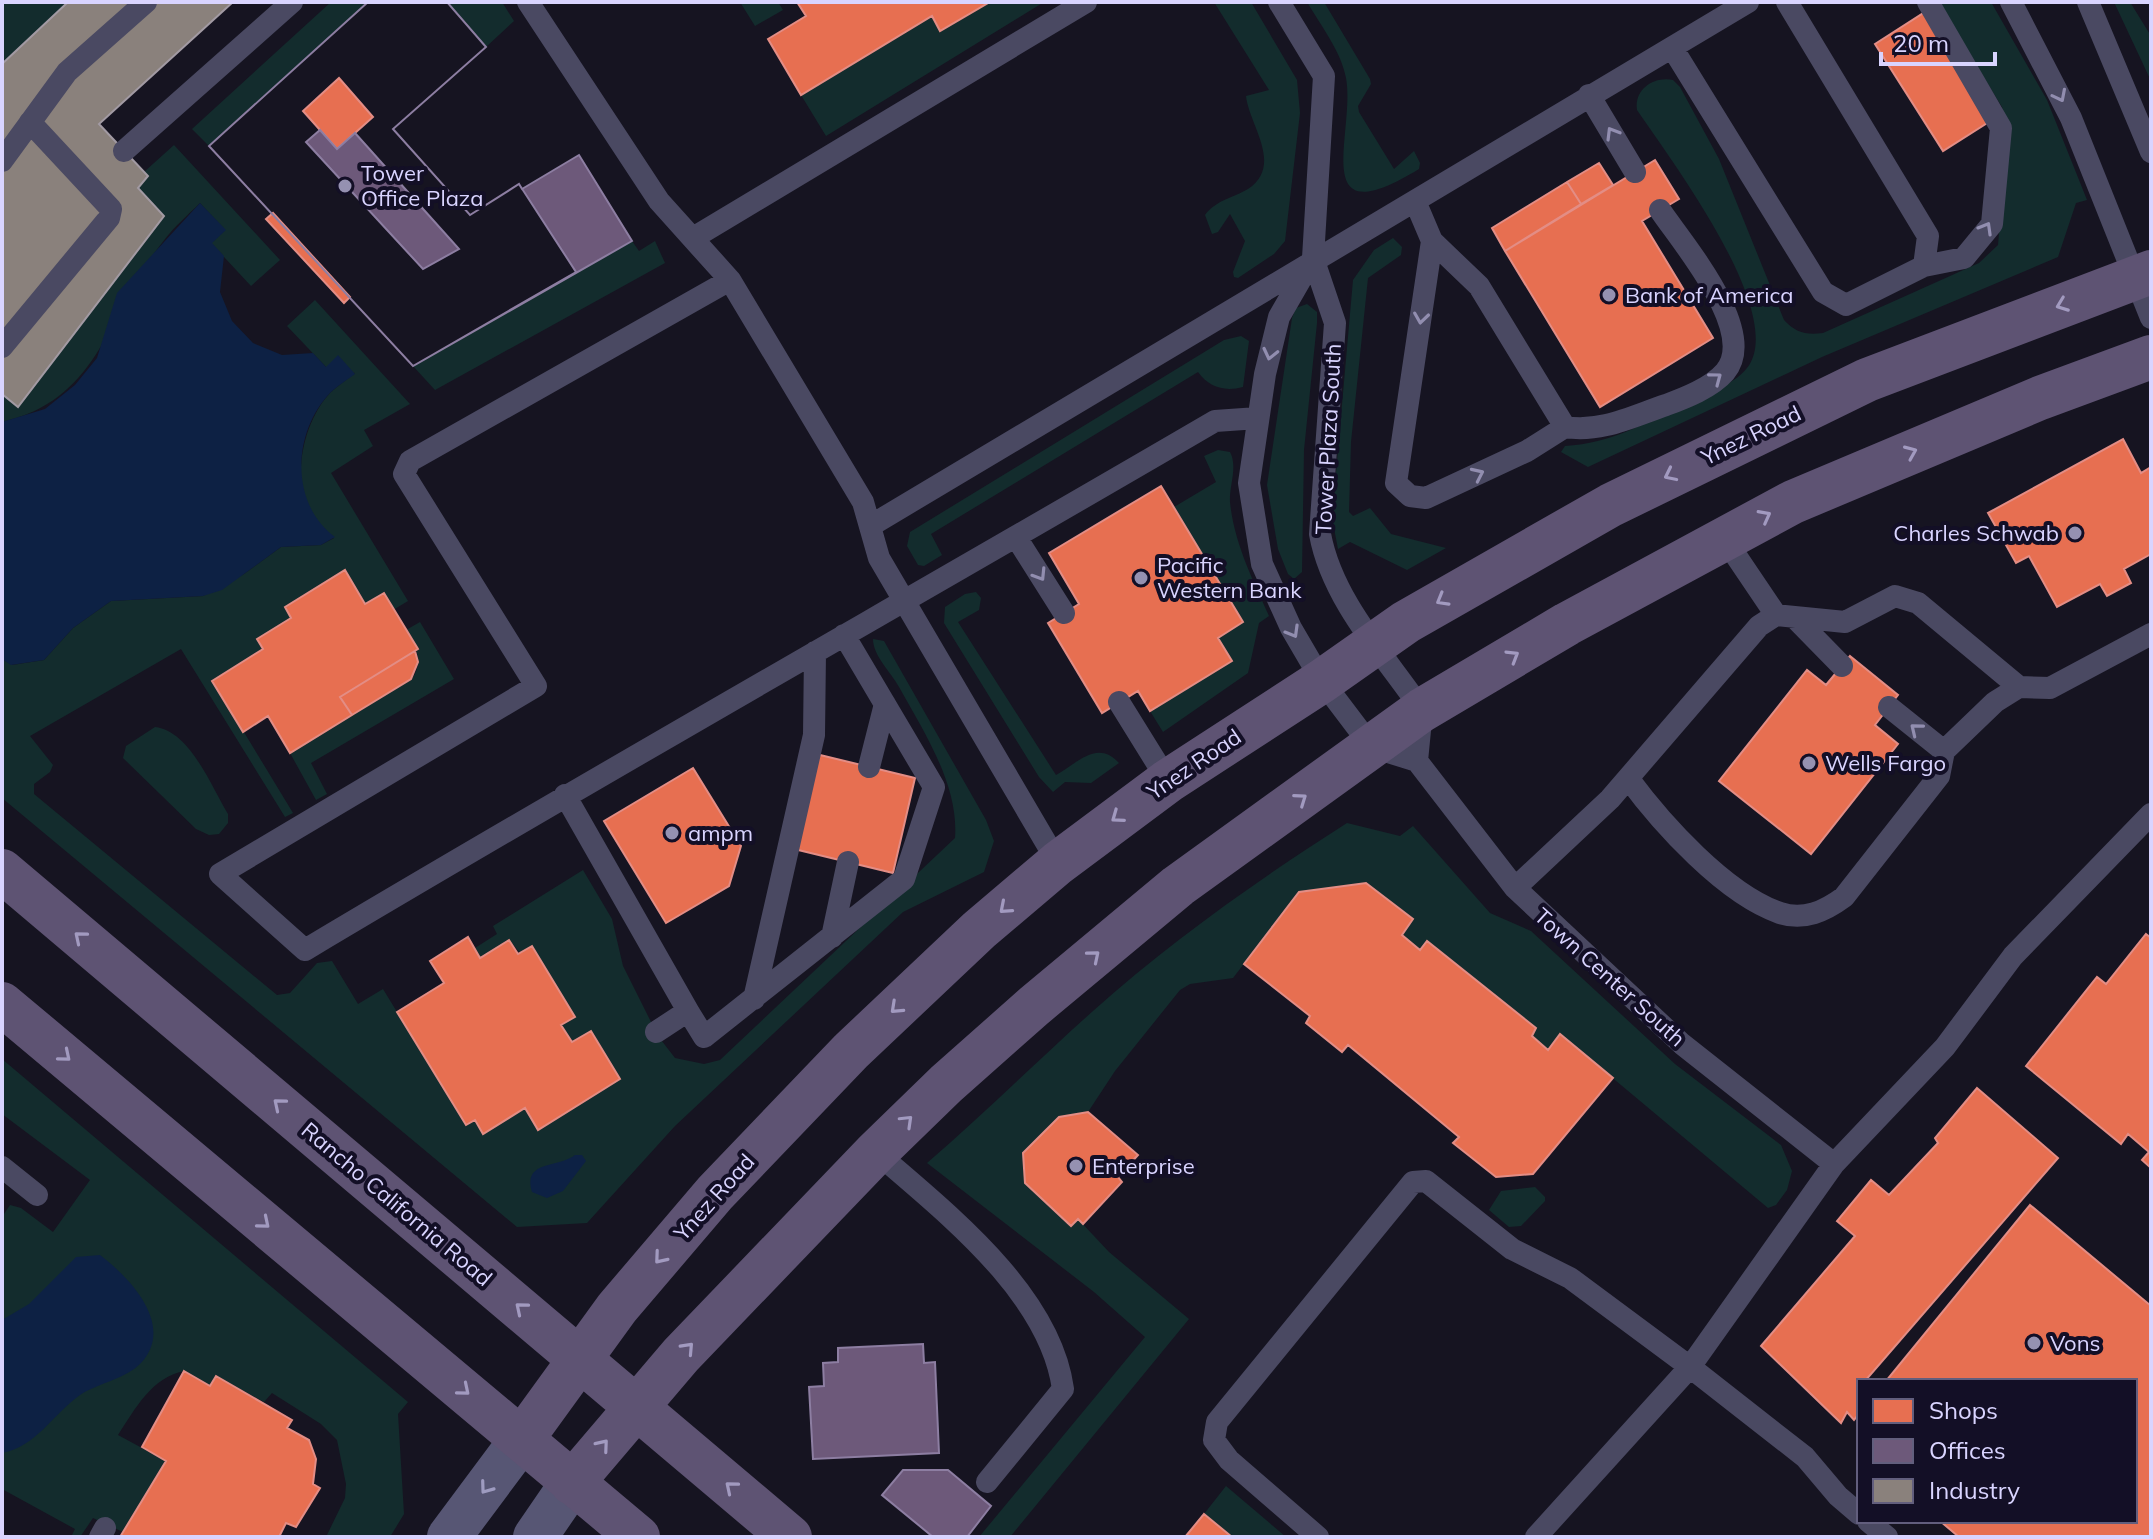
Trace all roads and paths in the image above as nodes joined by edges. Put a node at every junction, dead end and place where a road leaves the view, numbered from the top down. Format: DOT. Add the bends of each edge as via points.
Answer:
graph roads {
  1 [pos="146,2"];
  2 [pos="292,2"];
  3 [pos="528,2"];
  4 [pos="1086,2"];
  5 [pos="1279,2"];
  6 [pos="1748,2"];
  7 [pos="1787,2"];
  8 [pos="1928,2"];
  9 [pos="2011,2"];
  10 [pos="2088,2"];
  11 [pos="1673,49"];
  12 [pos="1589,95"];
  13 [pos="30,122"];
  14 [pos="124,151"];
  15 [pos="2151,152"];
  16 [pos="2,161"];
  17 [pos="1635,172"];
  18 [pos="1415,201"];
  19 [pos="1660,210"];
  20 [pos="693,238"];
  21 [pos="1432,241"];
  22 [pos="1313,258"];
  23 [pos="1924,266"];
  24 [pos="2143,275"];
  25 [pos="730,280"];
  26 [pos="1253,299"];
  27 [pos="1279,317"];
  28 [pos="2151,318"];
  29 [pos="2,347"];
  30 [pos="2151,357"];
  31 [pos="1258,418"];
  32 [pos="1565,427"];
  33 [pos="870,526"];
  34 [pos="1016,537"];
  35 [pos="1724,538"];
  36 [pos="904,603"];
  37 [pos="1064,613"];
  38 [pos="1786,617"];
  39 [pos="2151,634"];
  40 [pos="844,635"];
  41 [pos="1376,643"];
  42 [pos="815,652"];
  43 [pos="1842,666"];
  44 [pos="1322,681"];
  45 [pos="2019,687"];
  46 [pos="1119,702"];
  47 [pos="885,704"];
  48 [pos="1889,707"];
  49 [pos="1422,710"];
  50 [pos="1372,747"];
  51 [pos="1944,751"];
  52 [pos="1417,761"];
  53 [pos="869,767"];
  54 [pos="1628,778"];
  55 [pos="1168,781"];
  56 [pos="565,795"];
  57 [pos="2151,814"];
  58 [pos="848,862"];
  59 [pos="1058,863"];
  60 [pos="2,871"];
  61 [pos="1515,888"];
  62 [pos="832,937"];
  63 [pos="754,999"];
  64 [pos="2,1004"];
  65 [pos="688,1011"];
  66 [pos="656,1032"];
  67 [pos="876,1152"];
  68 [pos="1834,1164"];
  69 [pos="4,1174"];
  70 [pos="37,1195"];
  71 [pos="581,1358"];
  72 [pos="1690,1367"];
  73 [pos="635,1406"];
  74 [pos="522,1439"];
  75 [pos="987,1482"];
  76 [pos="572,1483"];
  77 [pos="1857,1512"];
  78 [pos="1870,1523"];
  79 [pos="449,1537"];
  80 [pos="535,1537"];
  81 [pos="638,1537"];
  82 [pos="790,1537"];
  83 [pos="1318,1537"];
  84 [pos="1536,1537"];
  85 [pos="1887,1537"];
  1 -- 13 [label="lane" via="67,72"];
  2 -- 14 [label="lane"];
  3 -- 20 [label="lane" via="659,201"];
  4 -- 20 [label="lane"];
  5 -- 22 [label="lane" via="1324,76"];
  6 -- 11 [label="lane"];
  7 -- 23 [label="lane" via="1928,236"];
  23 -- 8 [label="lane, one-way" via="1964,258 1992,224 2001,128"];
  9 -- 24 [label="lane, one-way"];
  10 -- 15 [label="lane"];
  11 -- 12 [label="lane"];
  11 -- 23 [label="lane" via="1823,292 1846,305"];
  17 -- 12 [label="lane, one-way"];
  12 -- 18 [label="lane"];
  13 -- 16 [label="lane"];
  13 -- 29 [label="lane" via="111,209 109,218"];
  18 -- 21 [label="lane"];
  18 -- 22 [label="lane"];
  32 -- 19 [label="lane, one-way" via="1608,425 1691,396 1726,372 1735,341 1725,308"];
  20 -- 25 [label="lane"];
  21 -- 32 [label="lane" via="1479,286"];
  21 -- 32 [label="lane, one-way" via="1396,483 1410,496 1426,498 1527,451"];
  22 -- 26 [label="lane"];
  22 -- 27 [label="lane"];
  22 -- 41 [label="lane, Tower Plaza South" via="1335,323 1320,534 1338,587"];
  24 -- 28 [label="lane"];
  24 -- 41 [label="main road, Ynez Road, one-way" via="1867,380 1759,430 1556,535"];
  25 -- 33 [label="lane" via="863,502"];
  25 -- 56 [label="lane" via="410,461 404,474 536,686 220,874 305,950"];
  26 -- 27 [label="lane"];
  26 -- 33 [label="lane"];
  27 -- 31 [label="lane, one-way"];
  35 -- 30 [label="main road, one-way" via="1896,458"];
  31 -- 34 [label="lane" via="1215,421"];
  31 -- 44 [label="lane, one-way" via="1249,483 1262,564"];
  33 -- 36 [label="lane" via="879,558"];
  34 -- 36 [label="lane"];
  34 -- 37 [label="lane, one-way"];
  35 -- 38 [label="lane"];
  49 -- 35 [label="main road, one-way"];
  36 -- 40 [label="lane"];
  36 -- 59 [label="lane"];
  38 -- 43 [label="lane"];
  38 -- 45 [label="lane" via="1845,622 1895,596 1907,599"];
  38 -- 54 [label="lane" via="1759,626"];
  39 -- 45 [label="lane" via="2050,688"];
  40 -- 42 [label="lane"];
  40 -- 47 [label="lane"];
  41 -- 44 [label="main road, Ynez Road"];
  41 -- 49 [label="lane, Tower Plaza South"];
  42 -- 56 [label="lane"];
  42 -- 63 [label="lane" via="814,735"];
  44 -- 50 [label="lane"];
  44 -- 55 [label="main road, Ynez Road"];
  45 -- 51 [label="lane" via="1995,702"];
  46 -- 55 [label="lane"];
  47 -- 53 [label="lane"];
  47 -- 62 [label="lane" via="934,787 904,879"];
  51 -- 48 [label="lane, one-way"];
  49 -- 50 [label="main road"];
  49 -- 52 [label="lane"];
  50 -- 52 [label="lane"];
  67 -- 50 [label="main road, one-way" via="1034,1006 1178,886"];
  51 -- 54 [label="lane" via="1939,776 1844,897 1824,911 1803,915 1782,914 1725,878 1662,824"];
  52 -- 61 [label="lane, Town Center South"];
  54 -- 61 [label="lane"];
  55 -- 59 [label="main road, Ynez Road, one-way"];
  56 -- 65 [label="lane"];
  57 -- 68 [label="lane" via="2013,956 1945,1047"];
  58 -- 62 [label="lane"];
  59 -- 71 [label="main road, Ynez Road, one-way" via="851,1051 715,1193"];
  71 -- 60 [label="main road, Rancho California Road, one-way"];
  61 -- 68 [label="lane, Town Center South" via="1682,1044"];
  62 -- 63 [label="lane"];
  63 -- 65 [label="lane" via="704,1037"];
  64 -- 74 [label="main road, one-way"];
  65 -- 66 [label="lane"];
  73 -- 67 [label="main road, one-way"];
  67 -- 75 [label="lane" via="972,1238 1018,1288 1061,1368 1063,1389"];
  68 -- 72 [label="lane"];
  69 -- 70 [label="lane"];
  71 -- 73 [label="main road, Rancho California Road"];
  71 -- 74 [label="main road, Ynez Road"];
  72 -- 77 [label="lane" via="1805,1457"];
  72 -- 83 [label="lane" via="1570,1278 1512,1249 1426,1181 1413,1182 1217,1422 1214,1440 1229,1460"];
  72 -- 84 [label="lane"];
  76 -- 73 [label="main road, one-way"];
  82 -- 73 [label="main road, Rancho California Road, one-way"];
  74 -- 76 [label="main road"];
  74 -- 79 [label="main road, Ynez Road, one-way"];
  76 -- 80 [label="main road"];
  76 -- 81 [label="main road"];
  78 -- 85 [label="lane"];
}
